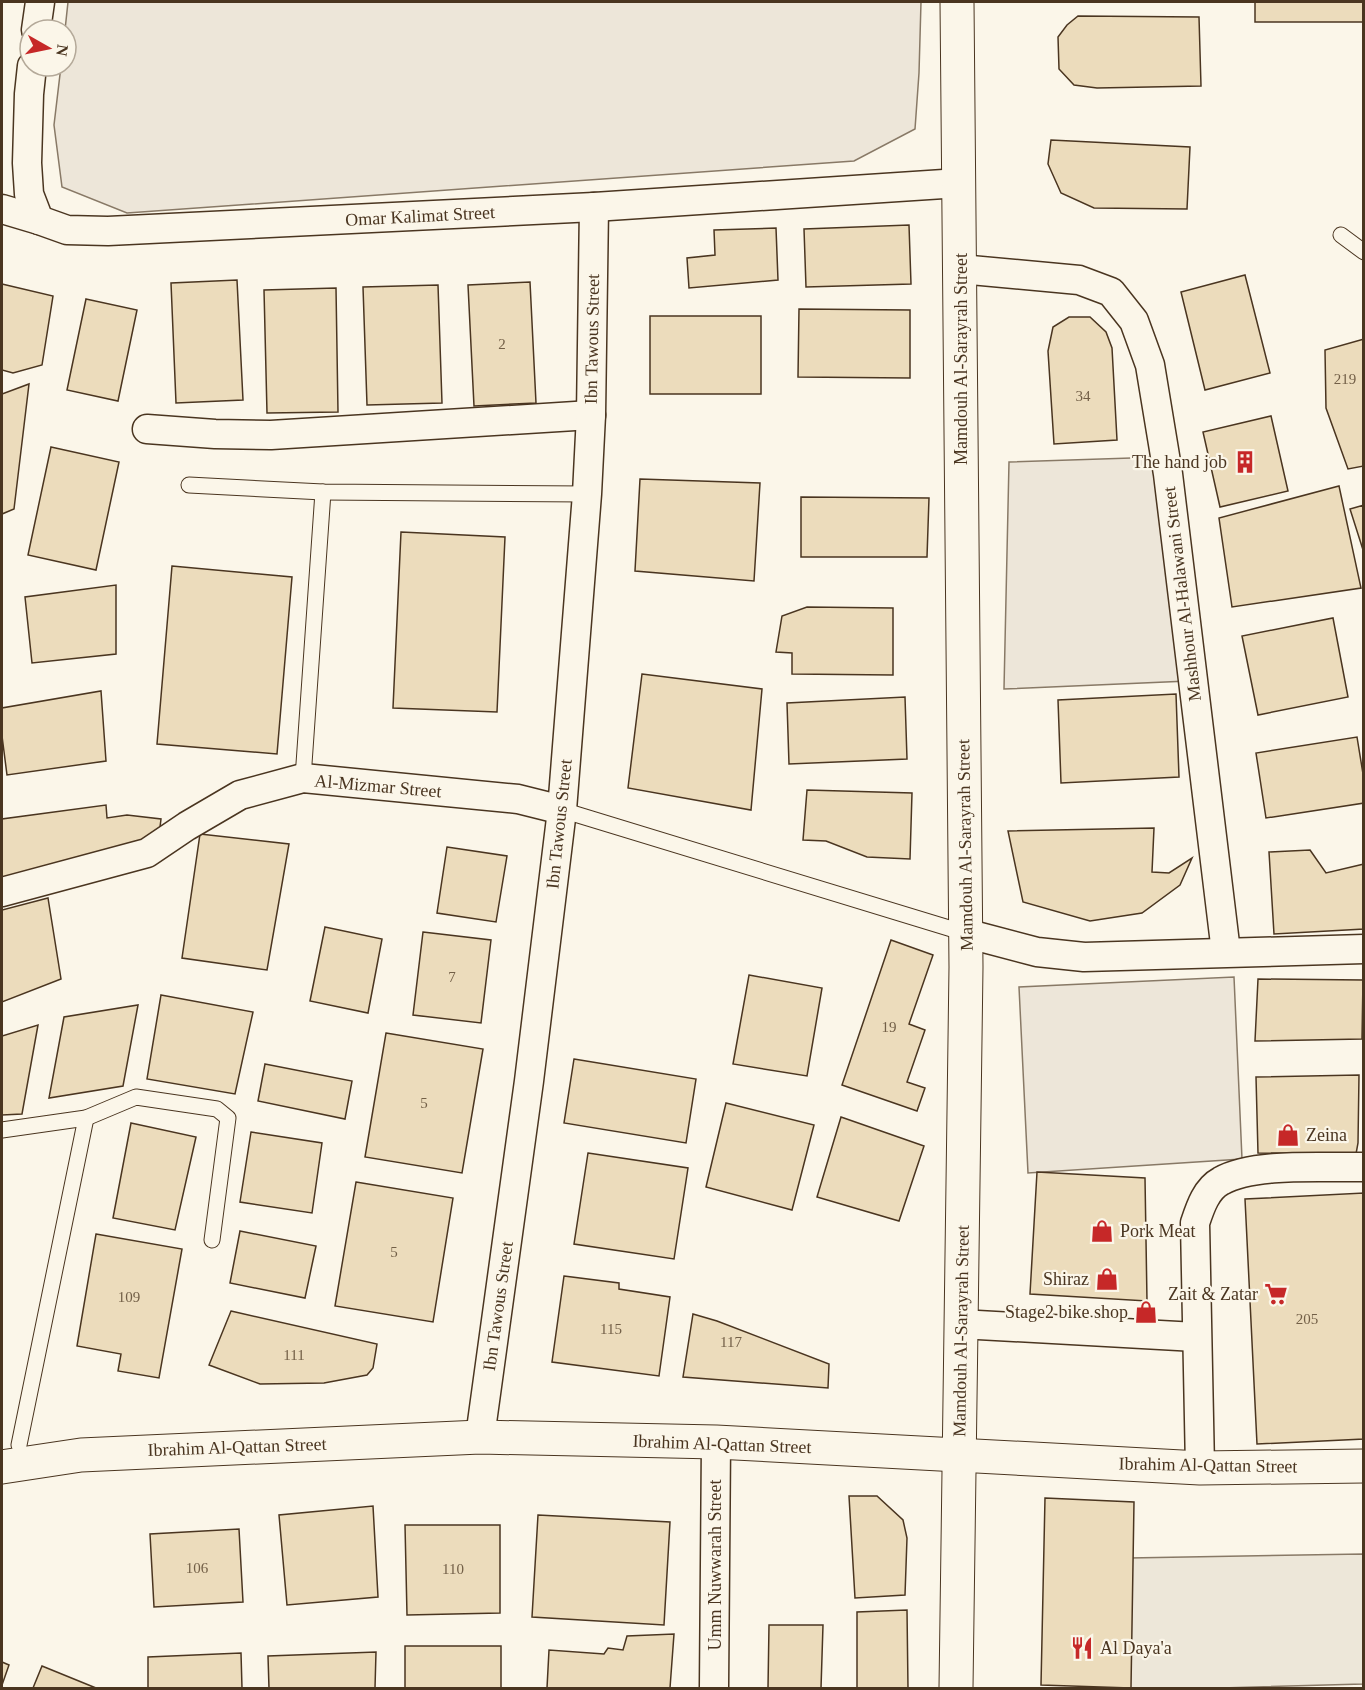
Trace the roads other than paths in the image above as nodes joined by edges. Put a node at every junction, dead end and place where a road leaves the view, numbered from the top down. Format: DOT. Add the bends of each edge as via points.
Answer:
graph roads {
  1 [pos="40,2"];
  2 [pos="957,2"];
  3 [pos="38,18"];
  4 [pos="31,78"];
  5 [pos="959,183"];
  6 [pos="594,207"];
  7 [pos="2,209"];
  8 [pos="39,220"];
  9 [pos="1341,235"];
  10 [pos="1364,252"];
  11 [pos="960,269"];
  12 [pos="591,415"];
  13 [pos="147,429"];
  14 [pos="189,485"];
  15 [pos="323,492"];
  16 [pos="587,494"];
  17 [pos="303,778"];
  18 [pos="562,810"];
  19 [pos="2,892"];
  20 [pos="965,933"];
  21 [pos="1364,949"];
  22 [pos="1226,952"];
  23 [pos="86,1118"];
  24 [pos="2,1130"];
  25 [pos="1364,1167"];
  26 [pos="212,1240"];
  27 [pos="960,1324"];
  28 [pos="1196,1337"];
  29 [pos="480,1437"];
  30 [pos="716,1442"];
  31 [pos="7,1452"];
  32 [pos="959,1456"];
  33 [pos="1364,1466"];
  34 [pos="1200,1468"];
  35 [pos="714,1689"];
  36 [pos="956,1689"];
  1 -- 3 [label="street"];
  2 -- 5 [label="street, Mamdouh Al-Sarayrah Street"];
  4 -- 8 [label="street" via="28,183"];
  5 -- 6 [label="street, Omar Kalimat Street"];
  5 -- 11 [label="street, Mamdouh Al-Sarayrah Street"];
  6 -- 8 [label="street, Omar Kalimat Street" via="108,231 67,230"];
  6 -- 12 [label="street, Ibn Tawous Street"];
  7 -- 8 [label="street, Omar Kalimat Street"];
  9 -- 10 [label="lane"];
  11 -- 20 [label="street, Mamdouh Al-Sarayrah Street"];
  11 -- 22 [label="street, Mashhour Al-Halawani Street" via="1079,280 1111,292 1134,321 1150,366 1168,474"];
  12 -- 13 [label="street" via="271,435"];
  12 -- 16 [label="street, Ibn Tawous Street"];
  14 -- 15 [label="lane"];
  15 -- 16 [label="lane"];
  15 -- 17 [label="lane"];
  16 -- 18 [label="street, Ibn Tawous Street"];
  17 -- 18 [label="street, Al-Mizmar Street" via="518,799"];
  17 -- 19 [label="street, Al-Mizmar Street" via="240,795 147,853"];
  18 -- 20 [label="lane"];
  18 -- 29 [label="street, Ibn Tawous Street"];
  20 -- 22 [label="street" via="1037,952 1084,957"];
  20 -- 27 [label="street, Mamdouh Al-Sarayrah Street"];
  21 -- 22 [label="street"];
  23 -- 24 [label="lane"];
  23 -- 26 [label="lane" via="136,1096 217,1109 228,1118"];
  23 -- 31 [label="lane"];
  25 -- 28 [label="street" via="1275,1169 1242,1173 1219,1181 1203,1201 1195,1223"];
  27 -- 28 [label="street"];
  27 -- 32 [label="street, Mamdouh Al-Sarayrah Street"];
  28 -- 34 [label="street"];
  29 -- 30 [label="street, Ibrahim Al-Qattan Street"];
  29 -- 31 [label="street, Ibrahim Al-Qattan Street" via="81,1455"];
  30 -- 32 [label="street, Ibrahim Al-Qattan Street"];
  30 -- 35 [label="street, Umm Nuwwarah Street"];
  32 -- 34 [label="street, Ibrahim Al-Qattan Street"];
  32 -- 36 [label="street, Mamdouh Al-Sarayrah Street"];
  33 -- 34 [label="street, Ibrahim Al-Qattan Street"];
}
